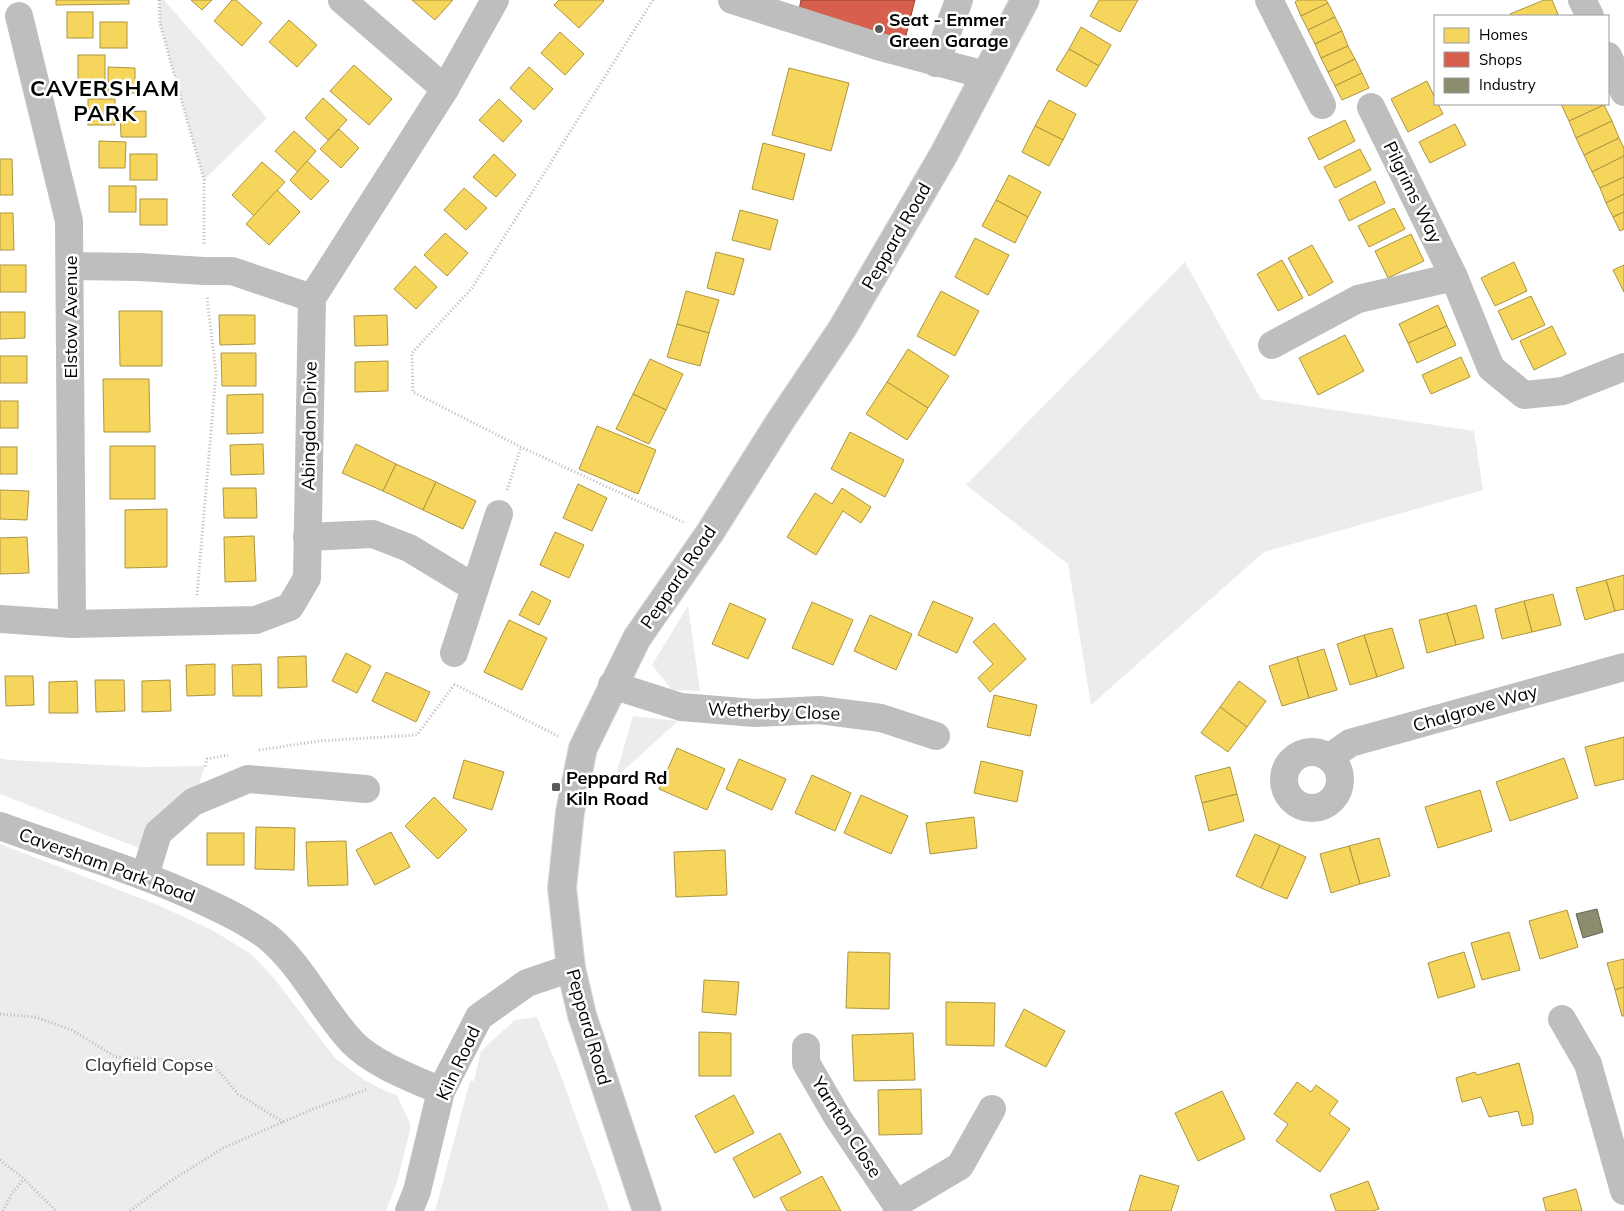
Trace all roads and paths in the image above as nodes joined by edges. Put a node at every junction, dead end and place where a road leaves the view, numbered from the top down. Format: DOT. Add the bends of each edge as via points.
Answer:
graph roads {
  1 [pos="160,0"];
  2 [pos="342,0"];
  3 [pos="496,0"];
  4 [pos="653,0"];
  5 [pos="732,0"];
  6 [pos="959,0"];
  7 [pos="1025,0"];
  8 [pos="1269,0"];
  9 [pos="1582,0"];
  10 [pos="1590,15"];
  11 [pos="18,16"];
  12 [pos="1609,58"];
  13 [pos="936,63"];
  14 [pos="986,75"];
  15 [pos="445,89"];
  16 [pos="1624,92"];
  17 [pos="1322,105"];
  18 [pos="1371,107"];
  19 [pos="70,266"];
  20 [pos="204,271"];
  21 [pos="1454,277"];
  22 [pos="312,298"];
  23 [pos="1272,345"];
  24 [pos="1624,367"];
  25 [pos="521,447"];
  26 [pos="499,514"];
  27 [pos="709,534"];
  28 [pos="307,537"];
  29 [pos="475,588"];
  30 [pos="0,619"];
  31 [pos="194,621"];
  32 [pos="72,624"];
  33 [pos="454,653"];
  34 [pos="1624,666"];
  35 [pos="454,685"];
  36 [pos="612,685"];
  37 [pos="936,736"];
  38 [pos="583,748"];
  39 [pos="254,751"];
  40 [pos="235,754"];
  41 [pos="1329,758"];
  42 [pos="366,789"];
  43 [pos="193,802"];
  44 [pos="0,826"];
  45 [pos="145,876"];
  46 [pos="570,968"];
  47 [pos="0,1014"];
  48 [pos="1562,1019"];
  49 [pos="806,1048"];
  50 [pos="405,1076"];
  51 [pos="441,1091"];
  52 [pos="992,1109"];
  53 [pos="283,1122"];
  54 [pos="0,1160"];
  55 [pos="24,1179"];
  56 [pos="1624,1191"];
  57 [pos="897,1208"];
  58 [pos="3,1211"];
  59 [pos="56,1211"];
  60 [pos="130,1211"];
  61 [pos="408,1211"];
  62 [pos="647,1211"];
  1 -- 20 [label="path" via="160,24 204,180"];
  2 -- 15 [label="street"];
  3 -- 15 [label="street"];
  4 -- 25 [label="path" via="472,288 412,353 413,392"];
  5 -- 13 [label="street"];
  6 -- 13 [label="street"];
  7 -- 14 [label="street, Peppard Road"];
  8 -- 17 [label="street"];
  9 -- 10 [label="street"];
  11 -- 19 [label="street, Elstow Avenue" via="69,221"];
  12 -- 16 [label="street"];
  13 -- 14 [label="street"];
  14 -- 27 [label="street, Peppard Road" via="842,329"];
  15 -- 22 [label="street"];
  18 -- 21 [label="street, Pilgrims Way"];
  19 -- 20 [label="street"];
  19 -- 32 [label="street, Elstow Avenue"];
  20 -- 22 [label="street" via="232,271"];
  20 -- 31 [label="path" via="216,373"];
  21 -- 23 [label="street" via="1358,300"];
  21 -- 24 [label="street, Pilgrims Way" via="1491,368 1524,395 1563,391"];
  22 -- 28 [label="street, Abingdon Drive"];
  25 -- 26 [label="path"];
  25 -- 27 [label="path"];
  26 -- 29 [label="street"];
  27 -- 36 [label="street, Peppard Road" via="637,638"];
  28 -- 29 [label="street" via="373,534 410,548"];
  28 -- 31 [label="street, Abingdon Drive" via="307,578 290,607 256,620"];
  29 -- 33 [label="street"];
  30 -- 32 [label="street, Abingdon Drive"];
  31 -- 32 [label="street, Abingdon Drive"];
  33 -- 35 [label="path"];
  34 -- 41 [label="street, Chalgrove Way" via="1350,743"];
  35 -- 38 [label="path"];
  35 -- 39 [label="path" via="417,735 319,741"];
  36 -- 37 [label="street, Wetherby Close" via="681,707 755,713 819,710 881,718"];
  36 -- 38 [label="street, Peppard Road"];
  38 -- 46 [label="street, Peppard Road" via="570,812 562,888"];
  40 -- 43 [label="path" via="207,759"];
  42 -- 43 [label="street" via="248,779"];
  43 -- 45 [label="street" via="158,833"];
  44 -- 45 [label="street, Caversham Park Road"];
  45 -- 50 [label="street, Caversham Park Road" via="229,913 268,938 290,961 352,1042"];
  46 -- 51 [label="street, Kiln Road" via="526,983 479,1017"];
  46 -- 62 [label="street, Peppard Road" via="582,1016"];
  47 -- 53 [label="path" via="34,1017 72,1030 116,1057 211,1062 238,1094"];
  48 -- 56 [label="street" via="1588,1064"];
  49 -- 57 [label="street, Yarnton Close" via="806,1063"];
  50 -- 51 [label="street, Caversham Park Road"];
  50 -- 53 [label="path" via="313,1108"];
  51 -- 61 [label="street, Kiln Road" via="417,1191"];
  52 -- 57 [label="street, Yarnton Close" via="960,1166"];
  53 -- 60 [label="path" via="223,1148"];
  54 -- 55 [label="path"];
  55 -- 58 [label="path"];
  55 -- 59 [label="path"];
}
